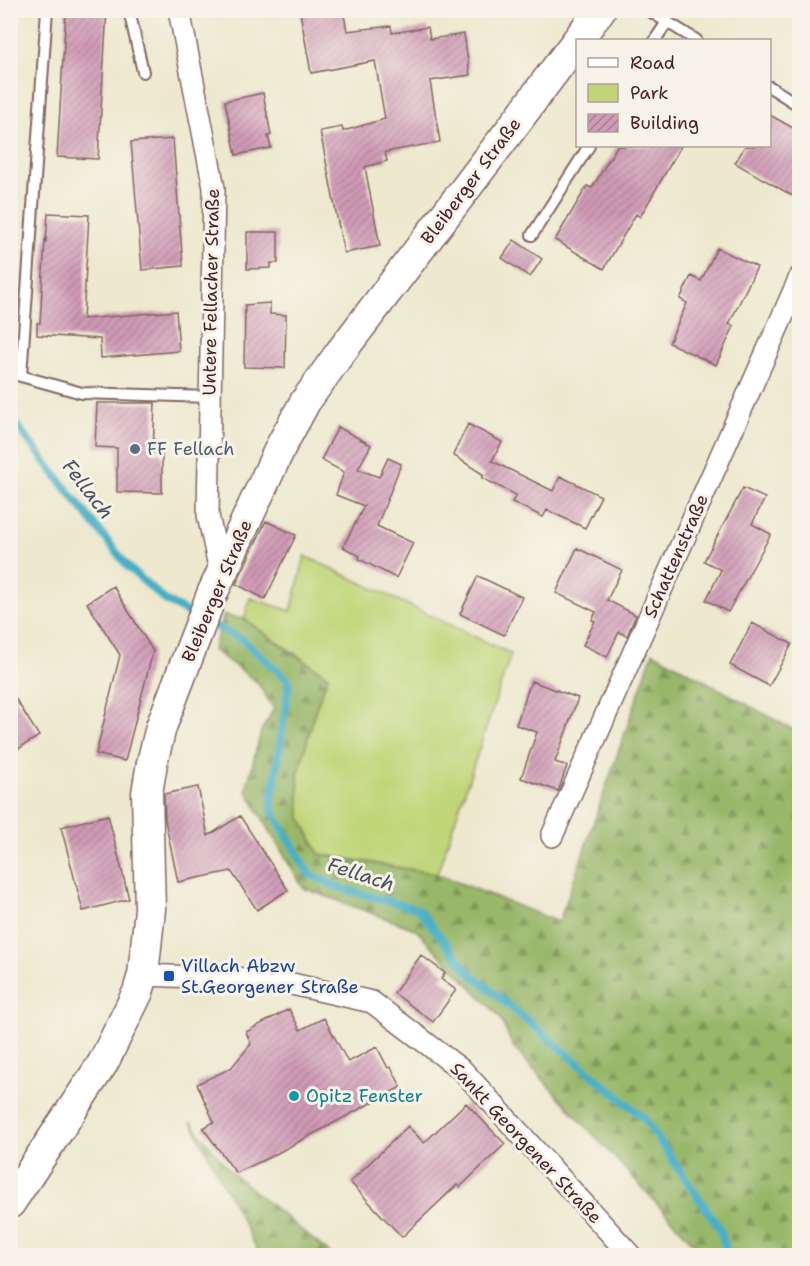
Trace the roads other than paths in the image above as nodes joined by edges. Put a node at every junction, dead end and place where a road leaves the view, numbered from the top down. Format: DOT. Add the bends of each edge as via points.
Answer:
graph roads {
  1 [pos="47,10"];
  2 [pos="129,10"];
  3 [pos="179,10"];
  4 [pos="600,10"];
  5 [pos="648,10"];
  6 [pos="667,22"];
  7 [pos="578,39"];
  8 [pos="656,39"];
  9 [pos="694,39"];
  10 [pos="576,42"];
  11 [pos="143,72"];
  12 [pos="771,88"];
  13 [pos="800,106"];
  14 [pos="588,147"];
  15 [pos="532,235"];
  16 [pos="800,277"];
  17 [pos="15,374"];
  18 [pos="210,397"];
  19 [pos="216,585"];
  20 [pos="552,836"];
  21 [pos="143,975"];
  22 [pos="13,1195"];
  23 [pos="631,1256"];
  1 -- 17 [label="lane"];
  2 -- 11 [label="lane"];
  3 -- 18 [label="street, Untere Fellacher Straße" via="214,188"];
  4 -- 7 [label="main road, Bleiberger Straße"];
  5 -- 6 [label="lane"];
  6 -- 8 [label="lane"];
  6 -- 9 [label="lane"];
  10 -- 19 [label="main road, Bleiberger Straße" via="305,402"];
  12 -- 13 [label="lane"];
  14 -- 15 [label="lane"];
  16 -- 20 [label="street, Schattenstraße"];
  17 -- 18 [label="lane" via="82,393"];
  18 -- 19 [label="street, Untere Fellacher Straße" via="208,515"];
  19 -- 21 [label="main road, Bleiberger Straße" via="161,727 152,763 147,793 150,909"];
  21 -- 22 [label="main road, Bleiberger Straße" via="103,1063"];
  21 -- 23 [label="street, Sankt Georgener Straße" via="274,980 372,1002 463,1071"];
}
